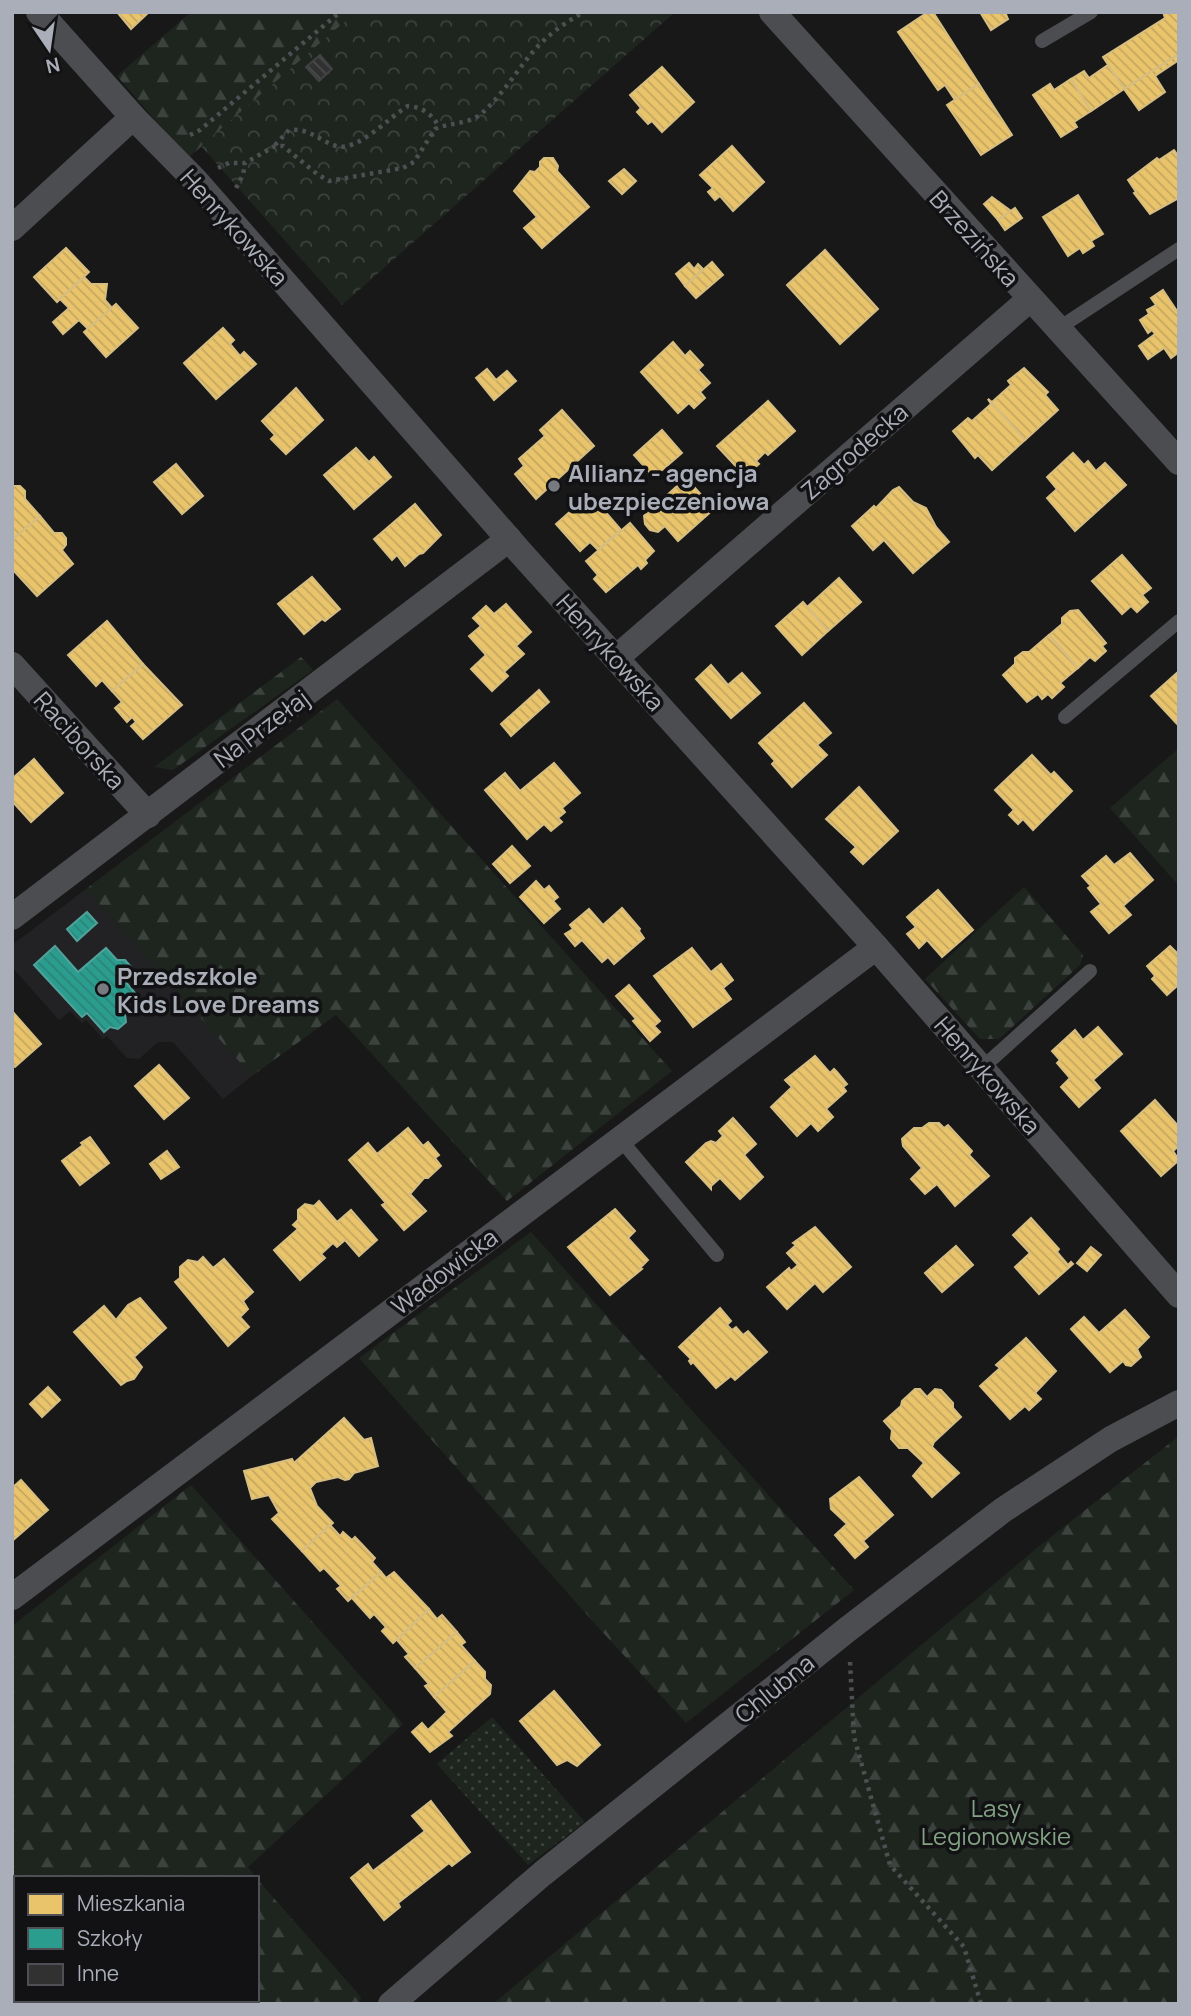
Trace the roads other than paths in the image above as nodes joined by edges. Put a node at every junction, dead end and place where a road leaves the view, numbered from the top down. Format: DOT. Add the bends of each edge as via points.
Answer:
graph roads {
  1 [pos="39,12"];
  2 [pos="772,12"];
  3 [pos="1091,12"];
  4 [pos="1042,41"];
  5 [pos="133,117"];
  6 [pos="12,228"];
  7 [pos="1179,249"];
  8 [pos="1030,299"];
  9 [pos="1059,328"];
  10 [pos="1179,461"];
  11 [pos="509,538"];
  12 [pos="1179,621"];
  13 [pos="616,658"];
  14 [pos="12,665"];
  15 [pos="1065,717"];
  16 [pos="148,814"];
  17 [pos="12,917"];
  18 [pos="876,947"];
  19 [pos="1090,971"];
  20 [pos="982,1069"];
  21 [pos="620,1139"];
  22 [pos="718,1255"];
  23 [pos="1179,1295"];
  24 [pos="1179,1403"];
  25 [pos="12,1597"];
  26 [pos="391,2004"];
  1 -- 5 [label="street, Henrykowska"];
  2 -- 8 [label="street, Brzezińska"];
  3 -- 4 [label="lane"];
  5 -- 6 [label="street"];
  5 -- 11 [label="street, Henrykowska" via="195,180"];
  7 -- 9 [label="lane"];
  8 -- 9 [label="street, Brzezińska"];
  8 -- 13 [label="street, Zagrodecka"];
  9 -- 10 [label="street, Brzezińska"];
  11 -- 13 [label="street, Henrykowska"];
  11 -- 16 [label="street, Na Przełaj"];
  12 -- 15 [label="lane"];
  13 -- 18 [label="street, Henrykowska"];
  14 -- 16 [label="street, Raciborska"];
  16 -- 17 [label="street, Na Przełaj"];
  18 -- 20 [label="street, Henrykowska"];
  18 -- 21 [label="street, Wadowicka"];
  19 -- 20 [label="lane"];
  20 -- 23 [label="street, Henrykowska"];
  21 -- 22 [label="lane"];
  21 -- 25 [label="street, Wadowicka"];
  24 -- 26 [label="street, Chlubna" via="1111,1438 1003,1510 542,1874"];
}
